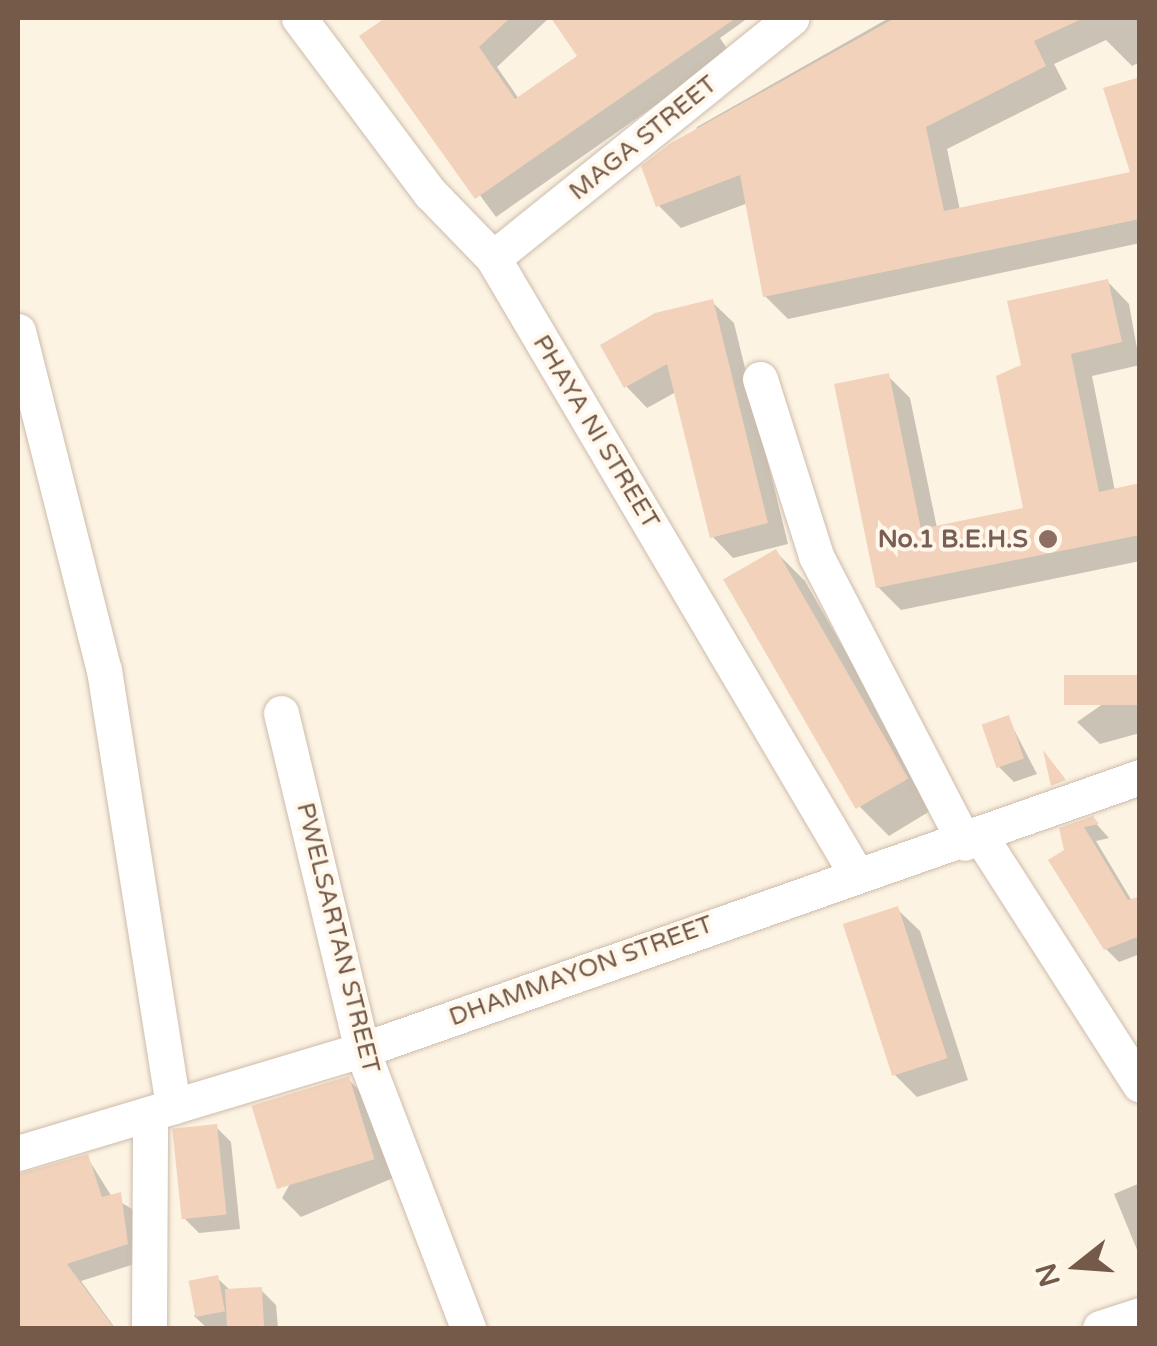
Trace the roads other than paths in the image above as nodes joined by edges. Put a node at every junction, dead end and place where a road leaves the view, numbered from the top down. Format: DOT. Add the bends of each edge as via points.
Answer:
graph roads {
  1 [pos="792,18"];
  2 [pos="315,24"];
  3 [pos="494,258"];
  4 [pos="18,330"];
  5 [pos="760,380"];
  6 [pos="281,713"];
  7 [pos="1140,778"];
  8 [pos="974,841"];
  9 [pos="855,872"];
  10 [pos="362,1050"];
  11 [pos="1140,1084"];
  12 [pos="162,1110"];
  13 [pos="18,1153"];
  14 [pos="1140,1315"];
  15 [pos="148,1328"];
  16 [pos="468,1328"];
  17 [pos="1100,1328"];
  1 -- 3 [label="street, MAGA STREET"];
  2 -- 3 [label="street, PHAYA NI STREET" via="430,193"];
  3 -- 9 [label="street, PHAYA NI STREET"];
  4 -- 12 [label="street" via="104,670"];
  5 -- 8 [label="street" via="816,556"];
  6 -- 10 [label="street, PWELSARTAN STREET"];
  7 -- 8 [label="street, DHAMMAYON STREET"];
  8 -- 9 [label="street, DHAMMAYON STREET"];
  8 -- 11 [label="street"];
  9 -- 10 [label="street, DHAMMAYON STREET"];
  10 -- 12 [label="street, DHAMMAYON STREET"];
  10 -- 16 [label="street, PWELSARTAN STREET"];
  12 -- 13 [label="street, DHAMMAYON STREET"];
  12 -- 15 [label="street"];
  14 -- 17 [label="street"];
}
